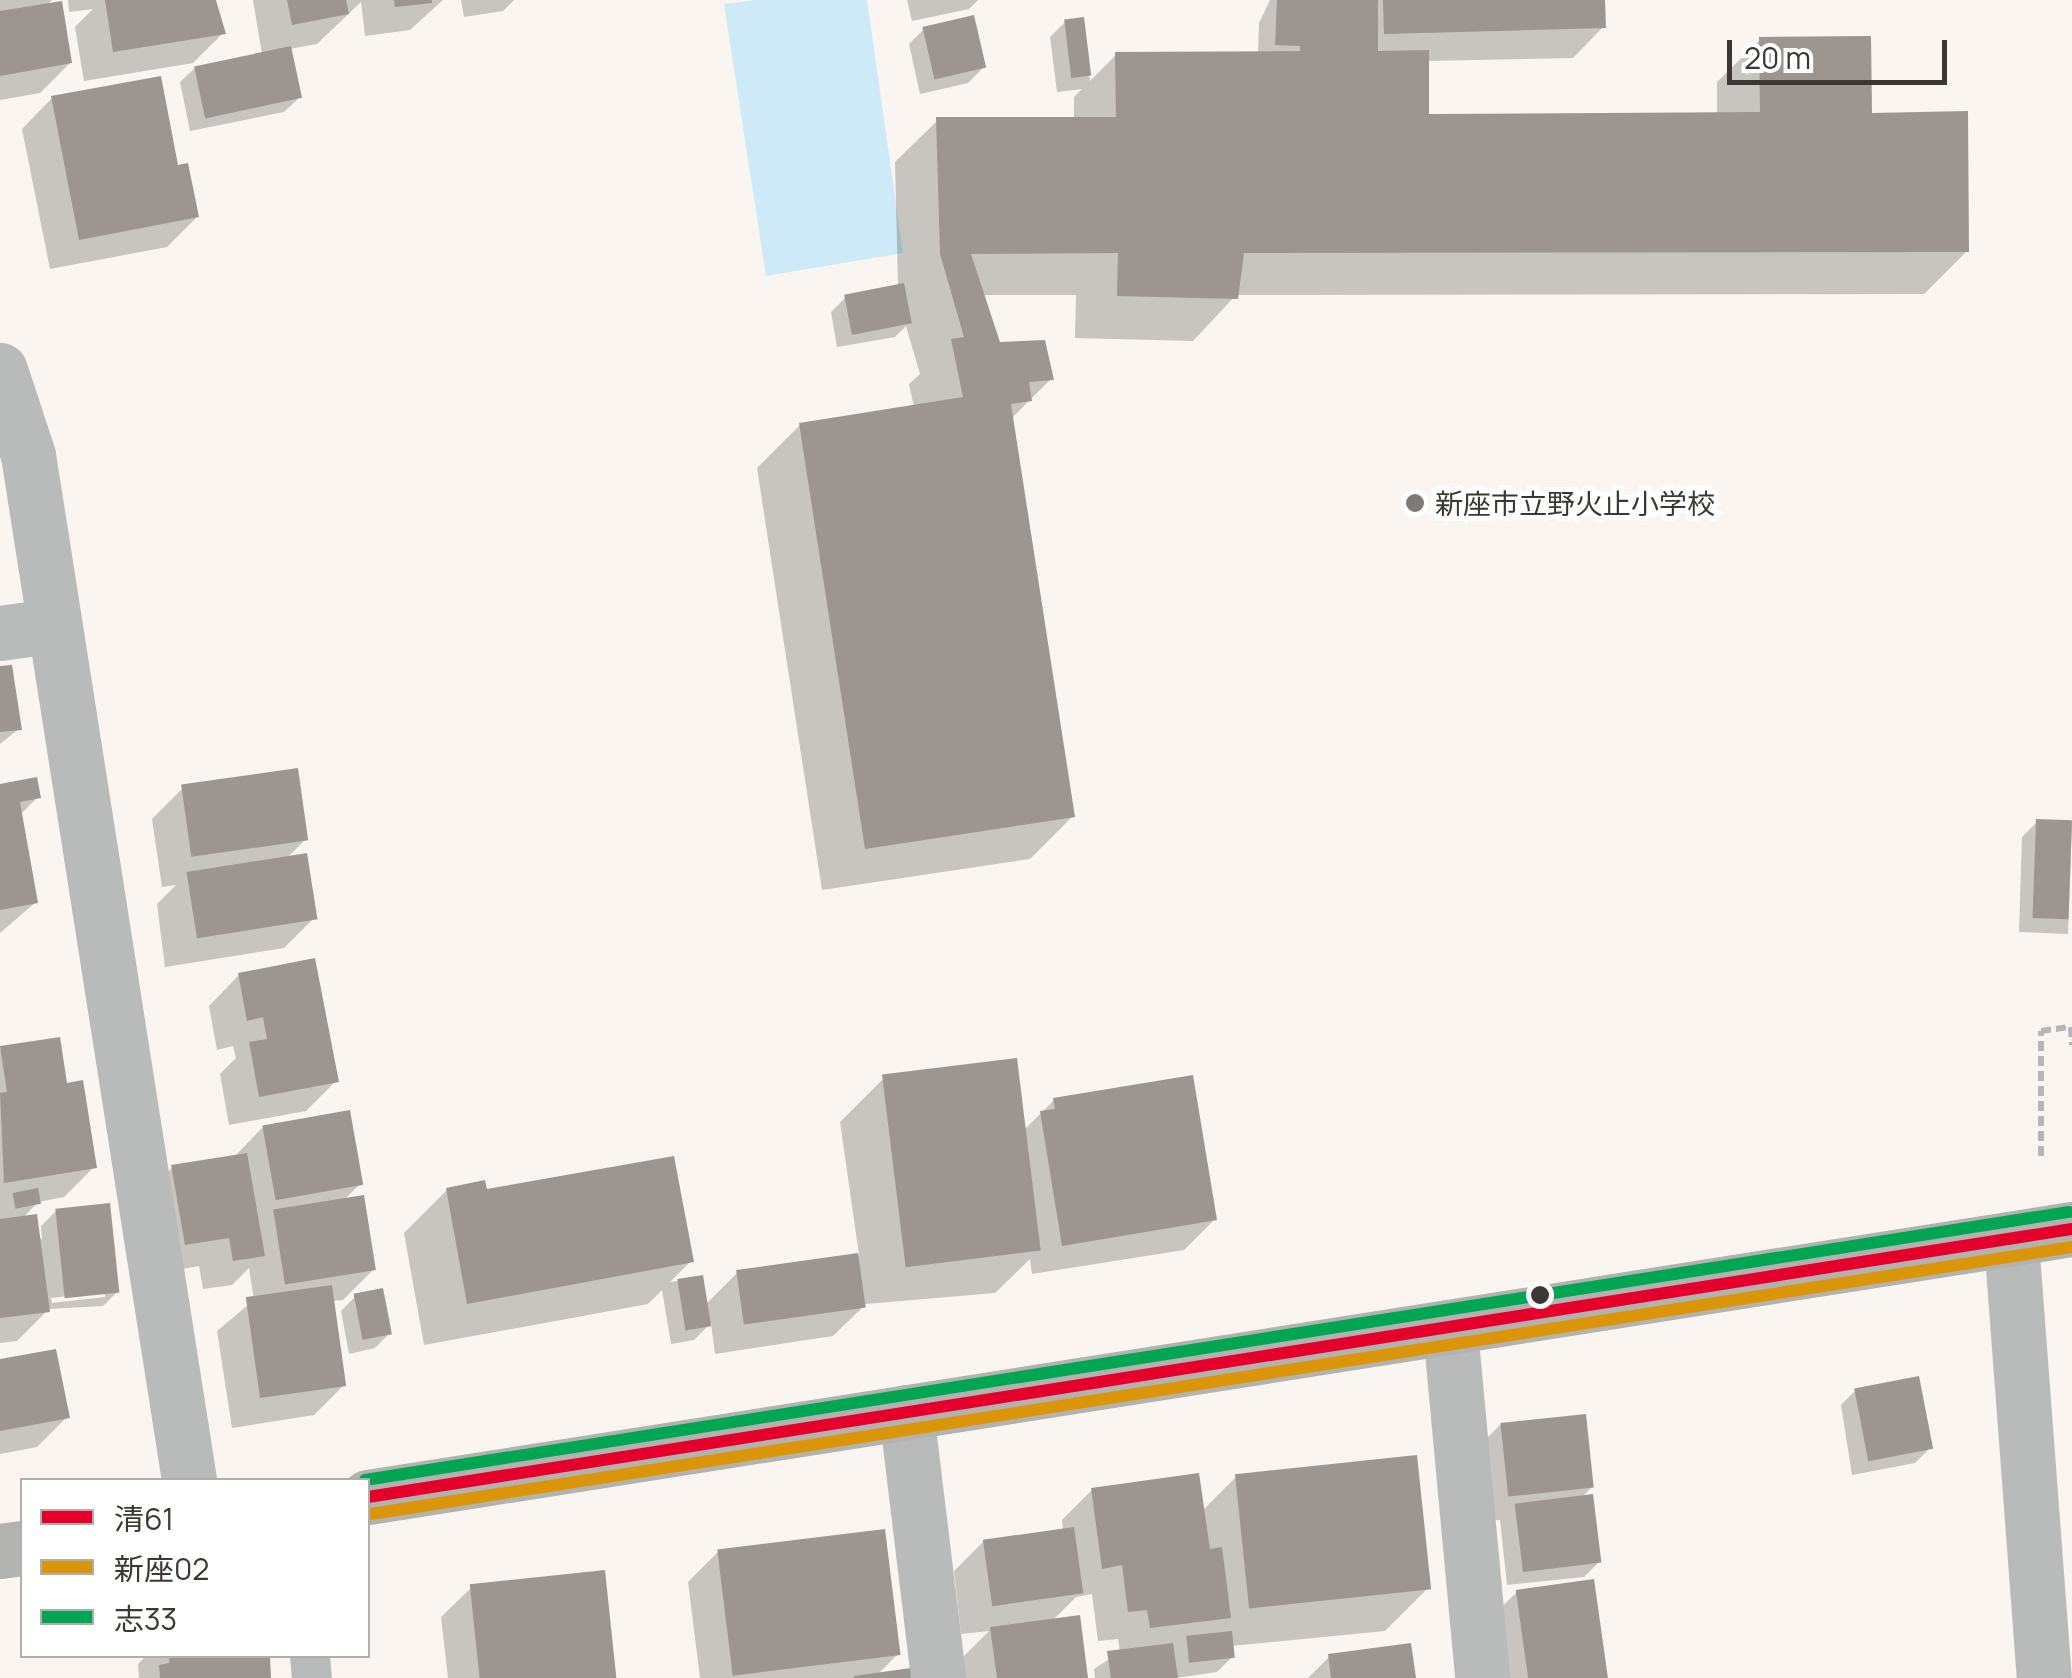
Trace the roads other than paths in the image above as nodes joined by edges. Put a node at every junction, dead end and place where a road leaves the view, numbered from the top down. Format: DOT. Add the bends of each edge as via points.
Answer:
graph roads {
  1 [pos="0,370"];
  2 [pos="26,630"];
  3 [pos="2072,1229"];
  4 [pos="2011,1241"];
  5 [pos="1450,1330"];
  6 [pos="906,1412"];
  7 [pos="189,1478"];
  8 [pos="370,1497"];
  9 [pos="938,1678"];
  10 [pos="1482,1678"];
  11 [pos="2044,1678"];
  1 -- 2 [label="street" via="28,454"];
  2 -- 7 [label="street"];
  3 -- 4 [label="main road"];
  4 -- 5 [label="main road"];
  4 -- 11 [label="street"];
  5 -- 6 [label="main road"];
  5 -- 10 [label="street"];
  6 -- 8 [label="main road"];
  6 -- 9 [label="street"];
}
